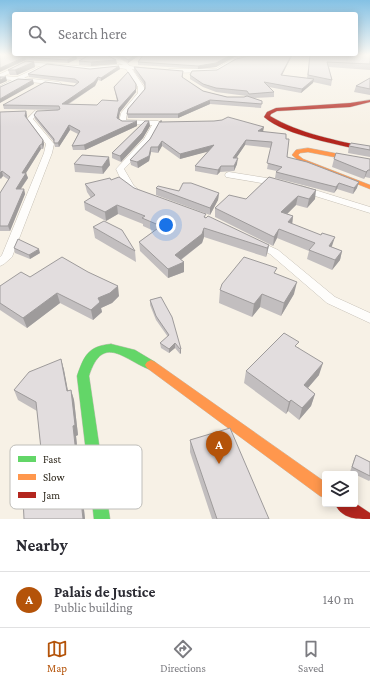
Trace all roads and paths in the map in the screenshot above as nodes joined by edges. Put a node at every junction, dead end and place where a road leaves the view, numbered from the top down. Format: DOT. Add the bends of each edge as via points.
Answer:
graph roads {
  1 [pos="10,78"];
  2 [pos="134,78"];
  3 [pos="17,79"];
  4 [pos="45,82"];
  5 [pos="68,85"];
  6 [pos="0,88"];
  7 [pos="32,90"];
  8 [pos="370,101"];
  9 [pos="35,113"];
  10 [pos="370,150"];
  11 [pos="370,162"];
  12 [pos="229,175"];
  13 [pos="370,186"];
  14 [pos="152,198"];
  15 [pos="370,210"];
  16 [pos="247,238"];
  17 [pos="0,262"];
  18 [pos="370,318"];
  19 [pos="92,445"];
  20 [pos="322,489"];
  21 [pos="347,507"];
  22 [pos="101,509"];
  23 [pos="102,519"];
  24 [pos="365,519"];
  1 -- 3 [label="street"];
  2 -- 14 [label="street" via="141,87 140,93 124,113 122,122 160,123 120,169 131,188"];
  3 -- 4 [label="street"];
  3 -- 6 [label="street"];
  4 -- 5 [label="street"];
  4 -- 7 [label="street"];
  8 -- 10 [label="street" via="350,105 276,110 267,117 270,121 287,127"];
  9 -- 17 [label="street" via="30,118 50,144 48,153 7,257"];
  11 -- 13 [label="street" via="312,150 302,150 295,155 301,160"];
  12 -- 15 [label="street" via="269,181"];
  16 -- 18 [label="street" via="274,252 331,300"];
  19 -- 20 [label="street" via="84,367 90,357 99,351 109,348 122,349 247,433"];
  21 -- 24 [label="street"];
  22 -- 23 [label="street"];
}
